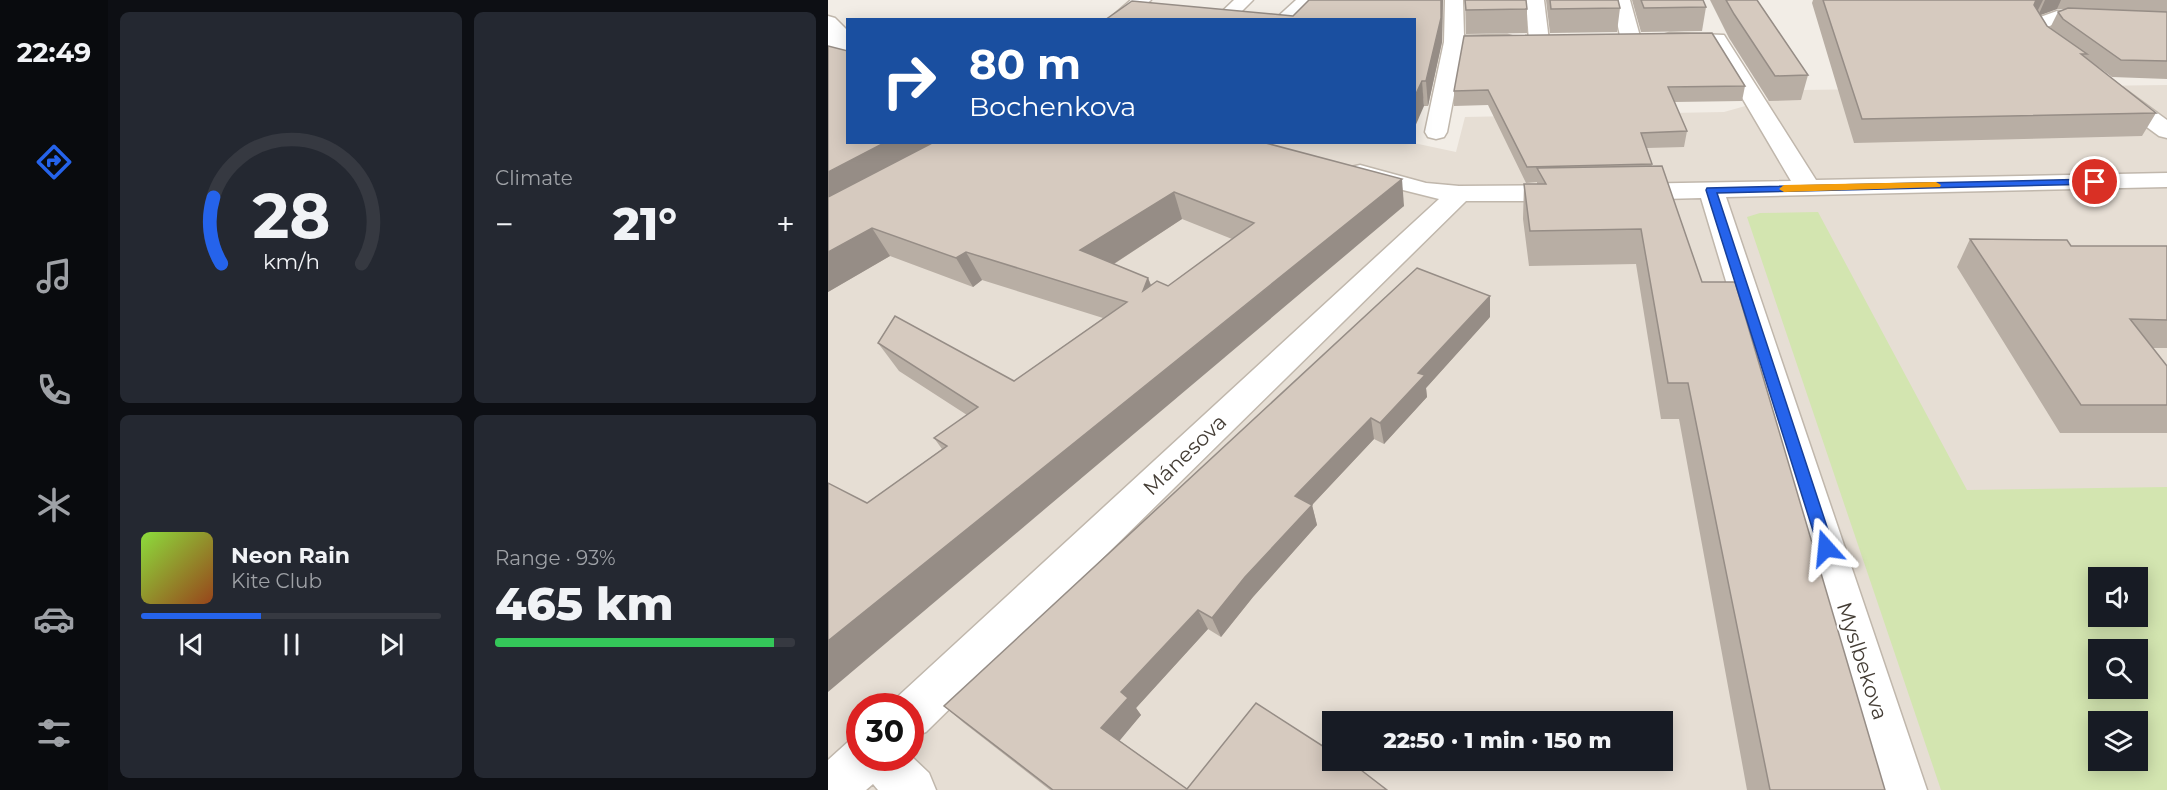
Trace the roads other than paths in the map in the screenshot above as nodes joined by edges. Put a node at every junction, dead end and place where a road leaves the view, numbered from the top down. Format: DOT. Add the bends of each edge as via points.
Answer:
graph roads {
  1 [pos="1142,0"];
  2 [pos="1244,0"];
  3 [pos="1307,0"];
  4 [pos="1454,0"];
  5 [pos="1535,0"];
  6 [pos="1621,0"];
  7 [pos="1120,18"];
  8 [pos="1224,18"];
  9 [pos="1285,18"];
  10 [pos="1708,19"];
  11 [pos="2167,21"];
  12 [pos="828,22"];
  13 [pos="1717,39"];
  14 [pos="1608,40"];
  15 [pos="1631,40"];
  16 [pos="1539,41"];
  17 [pos="1562,41"];
  18 [pos="1454,42"];
  19 [pos="838,56"];
  20 [pos="2073,62"];
  21 [pos="2101,83"];
  22 [pos="2167,131"];
  23 [pos="1436,132"];
  24 [pos="1332,165"];
  25 [pos="2167,180"];
  26 [pos="1808,188"];
  27 [pos="1711,190"];
  28 [pos="1459,194"];
  29 [pos="924,703"];
  30 [pos="852,771"];
  31 [pos="893,771"];
  32 [pos="831,790"];
  33 [pos="912,790"];
  34 [pos="1904,790"];
  1 -- 7 [label="street"];
  2 -- 8 [label="street"];
  3 -- 9 [label="street"];
  4 -- 18 [label="street"];
  5 -- 16 [label="street"];
  6 -- 15 [label="street"];
  10 -- 13 [label="street"];
  11 -- 20 [label="street" via="2057,16 2036,25 2045,41"];
  12 -- 19 [label="street" via="838,30"];
  13 -- 15 [label="street"];
  13 -- 26 [label="street"];
  14 -- 15 [label="street"];
  16 -- 17 [label="street"];
  16 -- 18 [label="street"];
  18 -- 23 [label="street"];
  21 -- 22 [label="street"];
  24 -- 28 [label="street" via="1425,190"];
  25 -- 26 [label="street"];
  26 -- 27 [label="street"];
  27 -- 28 [label="street"];
  27 -- 34 [label="street, Myslbekova"];
  28 -- 29 [label="street, Mánesova"];
  30 -- 32 [label="street"];
  31 -- 33 [label="street"];
}
